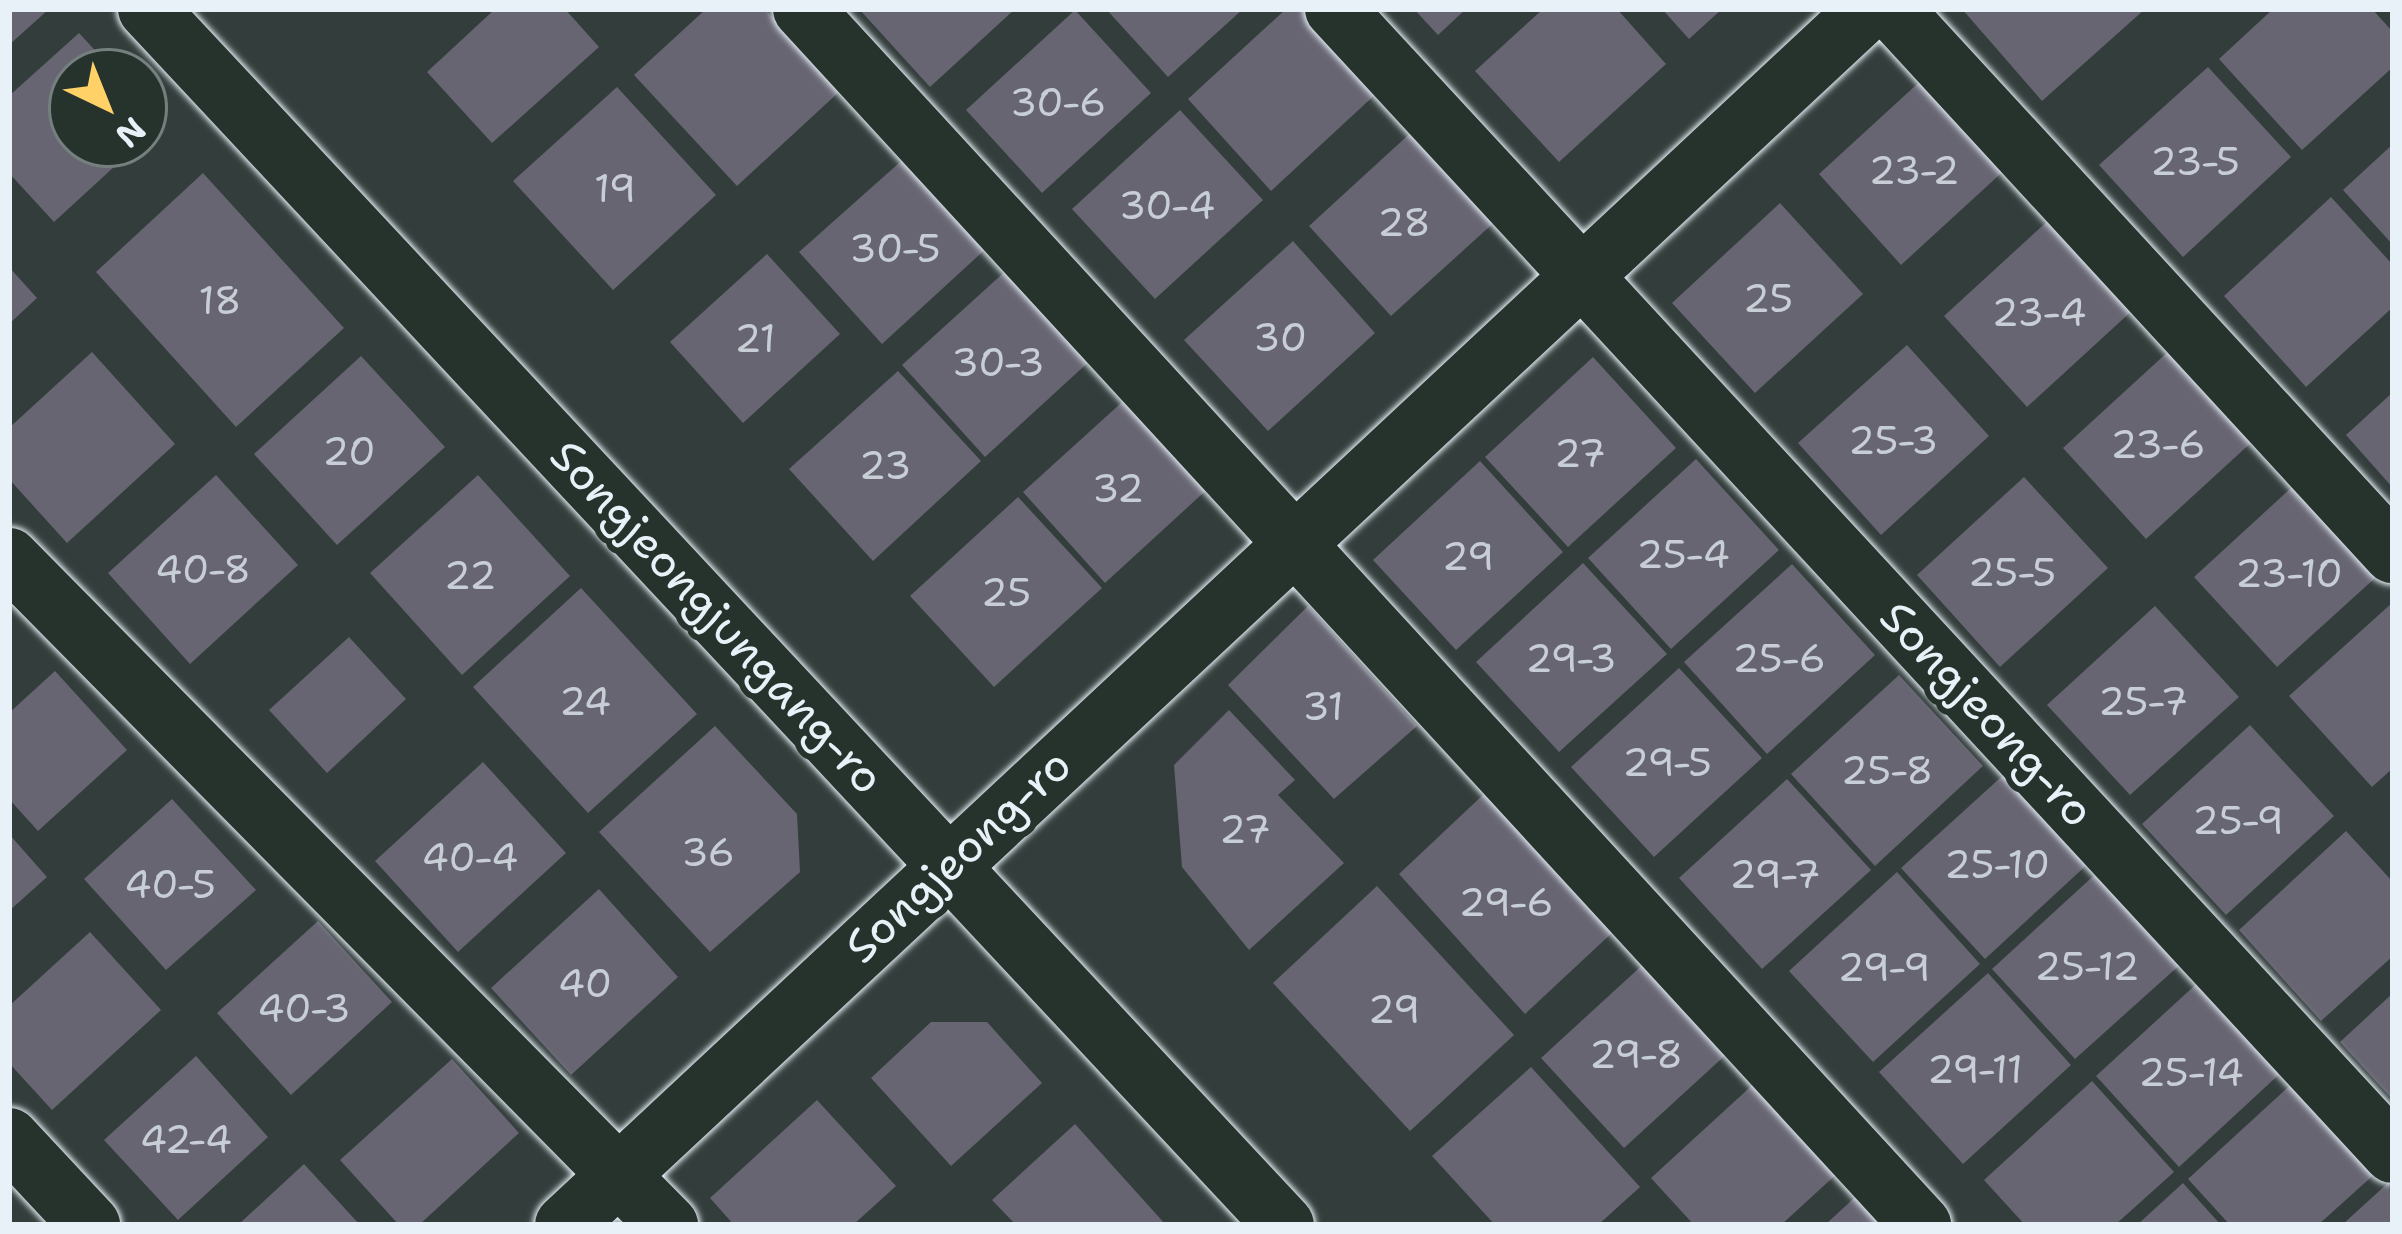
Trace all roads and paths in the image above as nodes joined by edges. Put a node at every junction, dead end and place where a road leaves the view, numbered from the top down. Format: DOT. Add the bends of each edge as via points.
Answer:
graph roads {
  1 [pos="148,9"];
  2 [pos="803,9"];
  3 [pos="1335,9"];
  4 [pos="1868,9"];
  5 [pos="1892,9"];
  6 [pos="1581,275"];
  7 [pos="1294,543"];
  8 [pos="2393,553"];
  9 [pos="9,558"];
  10 [pos="948,864"];
  11 [pos="9,1138"];
  12 [pos="2393,1153"];
  13 [pos="624,1173"];
  14 [pos="90,1225"];
  15 [pos="565,1225"];
  16 [pos="668,1225"];
  17 [pos="1284,1225"];
  18 [pos="1921,1225"];
  1 -- 10 [label="street, Songjeongjungang-ro"];
  2 -- 7 [label="street"];
  3 -- 6 [label="street, Songjeong-ro"];
  4 -- 6 [label="street, Songjeong-ro"];
  5 -- 8 [label="street"];
  6 -- 7 [label="street, Songjeong-ro"];
  6 -- 12 [label="street, Songjeong-ro"];
  7 -- 10 [label="street, Songjeong-ro"];
  7 -- 18 [label="street"];
  9 -- 13 [label="street"];
  10 -- 13 [label="street, Songjeong-ro"];
  10 -- 17 [label="street, Songjeongjungang-ro"];
  11 -- 14 [label="street"];
  13 -- 15 [label="street, Songjeong-ro"];
  13 -- 16 [label="street"];
}
